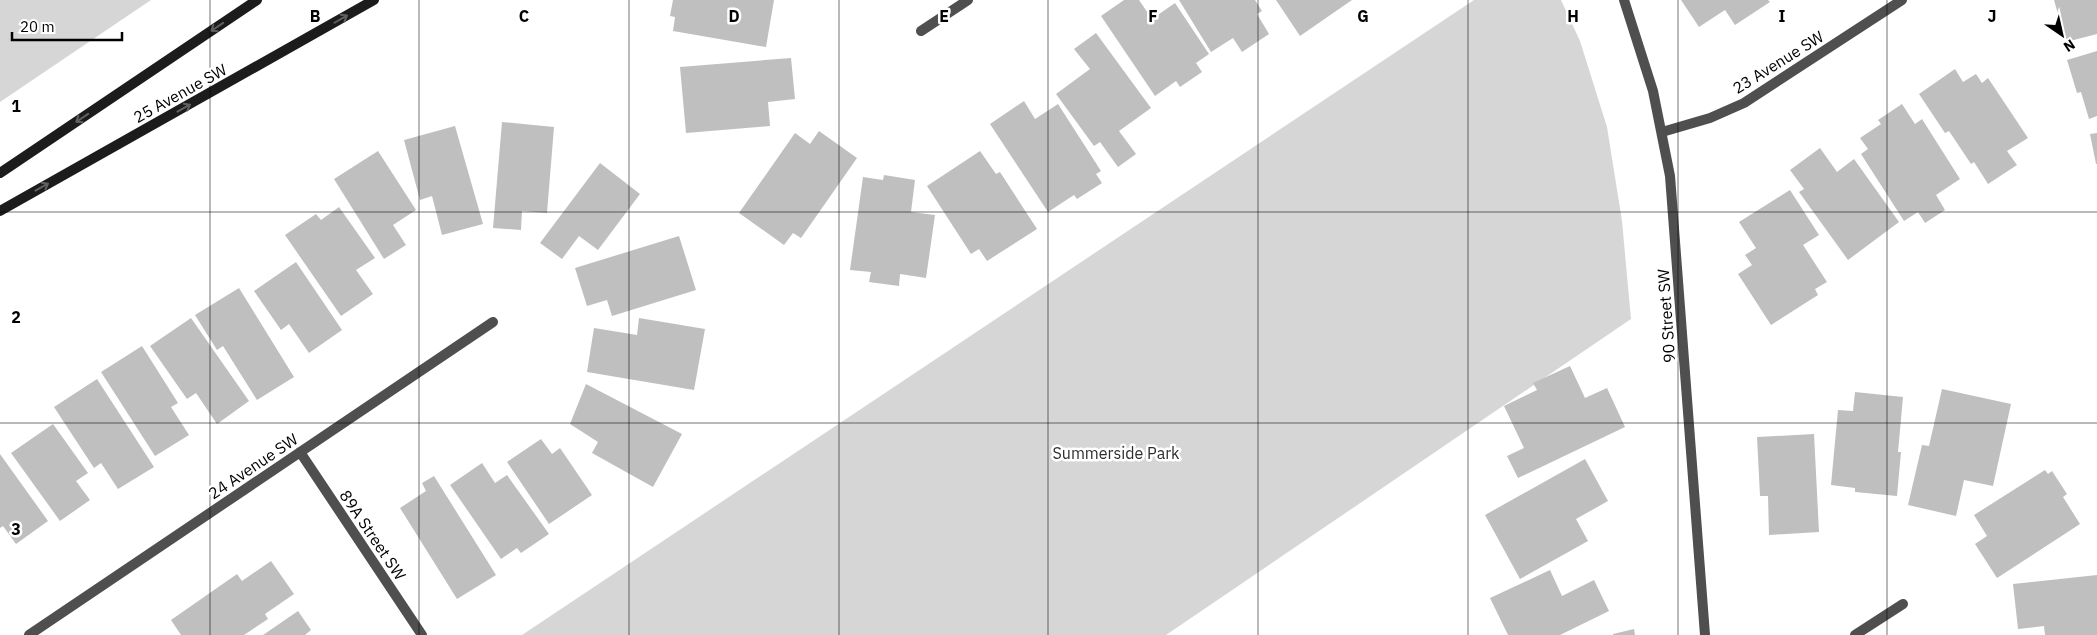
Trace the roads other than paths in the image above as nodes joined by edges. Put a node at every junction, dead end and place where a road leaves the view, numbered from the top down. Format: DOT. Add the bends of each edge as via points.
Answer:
graph roads {
  1 [pos="258,0"];
  2 [pos="374,0"];
  3 [pos="968,0"];
  4 [pos="1624,0"];
  5 [pos="1902,0"];
  6 [pos="921,31"];
  7 [pos="1662,132"];
  8 [pos="0,173"];
  9 [pos="0,211"];
  10 [pos="493,322"];
  11 [pos="300,452"];
  12 [pos="1903,604"];
  13 [pos="29,635"];
  14 [pos="422,635"];
  15 [pos="1705,635"];
  16 [pos="1855,635"];
  1 -- 8 [label="main road, 25 Avenue SW, one-way"];
  9 -- 2 [label="main road, 25 Avenue SW, one-way"];
  3 -- 6 [label="street"];
  4 -- 7 [label="street, 90 Street SW" via="1653,91"];
  5 -- 7 [label="street, 23 Avenue SW" via="1744,103 1710,118"];
  7 -- 15 [label="street, 90 Street SW" via="1672,203"];
  10 -- 11 [label="street, 24 Avenue SW"];
  11 -- 13 [label="street, 24 Avenue SW"];
  11 -- 14 [label="street, 89A Street SW"];
  12 -- 16 [label="street"];
}
